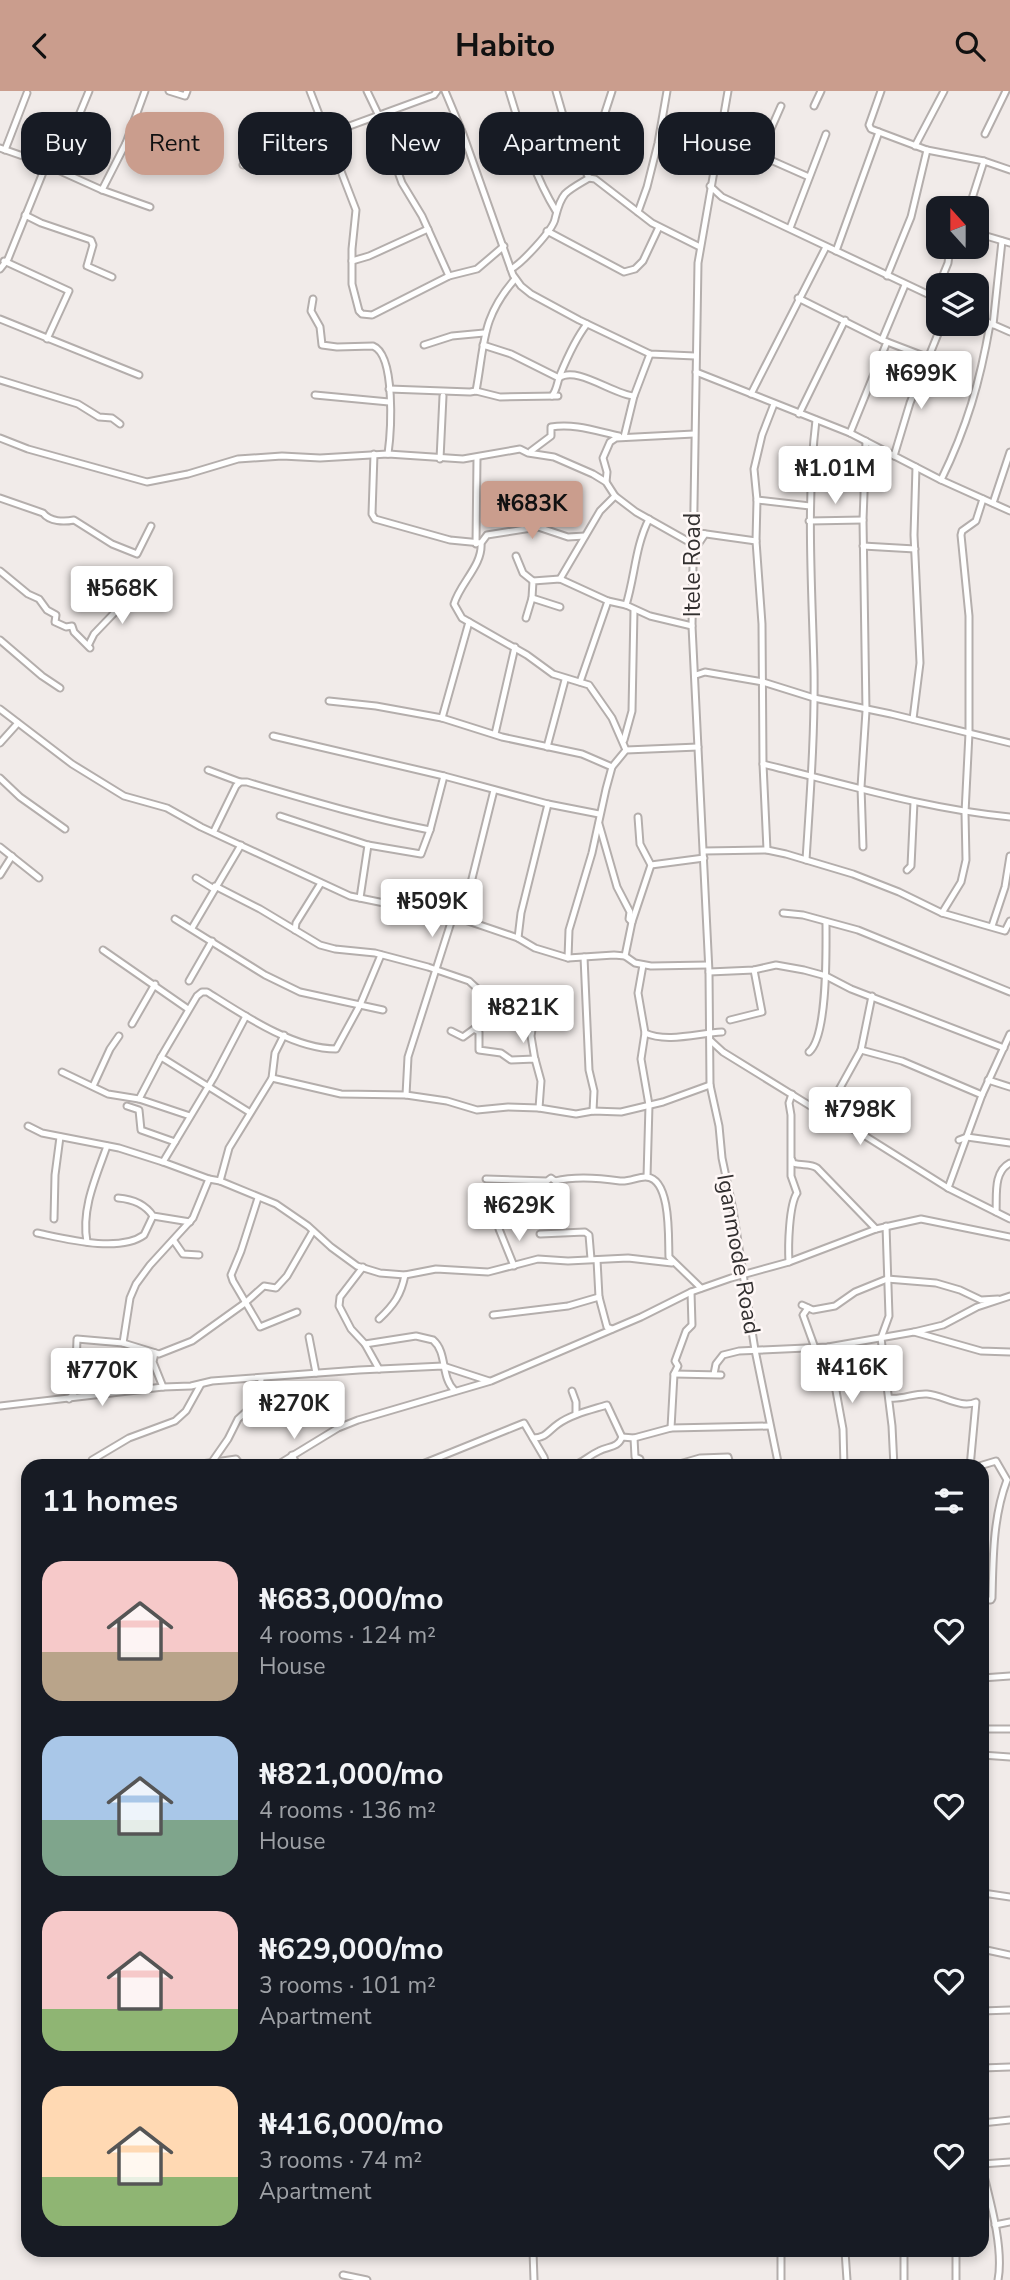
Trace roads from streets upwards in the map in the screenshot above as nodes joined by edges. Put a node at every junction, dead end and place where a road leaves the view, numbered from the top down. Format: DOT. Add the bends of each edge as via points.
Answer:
graph roads {
  1 [pos="89,91"];
  2 [pos="145,91"];
  3 [pos="169,91"];
  4 [pos="187,91"];
  5 [pos="310,91"];
  6 [pos="367,91"];
  7 [pos="445,91"];
  8 [pos="509,91"];
  9 [pos="556,91"];
  10 [pos="612,91"];
  11 [pos="667,91"];
  12 [pos="728,91"];
  13 [pos="821,91"];
  14 [pos="881,91"];
  15 [pos="944,91"];
  16 [pos="1006,91"];
  17 [pos="27,93"];
  18 [pos="435,93"];
  19 [pos="449,99"];
  20 [pos="781,106"];
  21 [pos="814,106"];
  22 [pos="80,112"];
  23 [pos="137,112"];
  24 [pos="318,112"];
  25 [pos="377,112"];
  26 [pos="389,112"];
  27 [pos="562,112"];
  28 [pos="605,112"];
  29 [pos="878,132"];
  30 [pos="826,134"];
  31 [pos="985,134"];
  32 [pos="125,143"];
  33 [pos="915,146"];
  34 [pos="3,149"];
  35 [pos="927,150"];
  36 [pos="21,156"];
  37 [pos="984,161"];
  38 [pos="1010,170"];
  39 [pos="45,175"];
  40 [pos="67,175"];
  41 [pos="342,175"];
  42 [pos="399,175"];
  43 [pos="587,175"];
  44 [pos="809,177"];
  45 [pos="589,178"];
  46 [pos="710,186"];
  47 [pos="102,190"];
  48 [pos="973,196"];
  49 [pos="150,207"];
  50 [pos="556,211"];
  51 [pos="638,212"];
  52 [pos="25,215"];
  53 [pos="659,227"];
  54 [pos="790,228"];
  55 [pos="428,229"];
  56 [pos="547,231"];
  57 [pos="989,237"];
  58 [pos="1002,241"];
  59 [pos="1010,243"];
  60 [pos="504,246"];
  61 [pos="700,247"];
  62 [pos="826,247"];
  63 [pos="836,251"];
  64 [pos="4,261"];
  65 [pos="352,261"];
  66 [pos="0,269"];
  67 [pos="510,269"];
  68 [pos="449,276"];
  69 [pos="887,276"];
  70 [pos="112,277"];
  71 [pos="515,279"];
  72 [pos="905,285"];
  73 [pos="926,294"];
  74 [pos="798,298"];
  75 [pos="313,299"];
  76 [pos="0,320"];
  77 [pos="579,320"];
  78 [pos="845,320"];
  79 [pos="587,324"];
  80 [pos="989,324"];
  81 [pos="992,325"];
  82 [pos="581,332"];
  83 [pos="1010,332"];
  84 [pos="484,333"];
  85 [pos="937,336"];
  86 [pos="47,339"];
  87 [pos="884,341"];
  88 [pos="424,345"];
  89 [pos="483,345"];
  90 [pos="650,354"];
  91 [pos="695,356"];
  92 [pos="929,358"];
  93 [pos="696,372"];
  94 [pos="139,375"];
  95 [pos="559,378"];
  96 [pos="0,380"];
  97 [pos="389,389"];
  98 [pos="476,391"];
  99 [pos="751,394"];
  100 [pos="315,395"];
  101 [pos="443,396"];
  102 [pos="635,396"];
  103 [pos="389,401"];
  104 [pos="774,404"];
  105 [pos="799,414"];
  106 [pos="816,420"];
  107 [pos="120,424"];
  108 [pos="850,433"];
  109 [pos="694,434"];
  110 [pos="624,437"];
  111 [pos="0,438"];
  112 [pos="866,441"];
  113 [pos="1010,452"];
  114 [pos="528,453"];
  115 [pos="374,454"];
  116 [pos="388,454"];
  117 [pos="894,456"];
  118 [pos="477,458"];
  119 [pos="440,459"];
  120 [pos="916,467"];
  121 [pos="941,480"];
  122 [pos="606,482"];
  123 [pos="615,496"];
  124 [pos="0,498"];
  125 [pos="983,499"];
  126 [pos="757,501"];
  127 [pos="993,503"];
  128 [pos="810,506"];
  129 [pos="1010,511"];
  130 [pos="649,519"];
  131 [pos="863,520"];
  132 [pos="809,521"];
  133 [pos="151,526"];
  134 [pos="692,532"];
  135 [pos="705,534"];
  136 [pos="585,536"];
  137 [pos="572,538"];
  138 [pos="756,541"];
  139 [pos="479,543"];
  140 [pos="691,543"];
  141 [pos="863,546"];
  142 [pos="580,547"];
  143 [pos="915,549"];
  144 [pos="692,553"];
  145 [pos="516,556"];
  146 [pos="0,571"];
  147 [pos="560,579"];
  148 [pos="533,581"];
  149 [pos="133,598"];
  150 [pos="531,598"];
  151 [pos="608,601"];
  152 [pos="626,605"];
  153 [pos="560,607"];
  154 [pos="634,610"];
  155 [pos="526,618"];
  156 [pos="469,622"];
  157 [pos="692,626"];
  158 [pos="0,641"];
  159 [pos="515,647"];
  160 [pos="696,672"];
  161 [pos="565,680"];
  162 [pos="580,682"];
  163 [pos="763,682"];
  164 [pos="60,688"];
  165 [pos="814,698"];
  166 [pos="328,701"];
  167 [pos="0,709"];
  168 [pos="866,711"];
  169 [pos="442,717"];
  170 [pos="913,719"];
  171 [pos="16,722"];
  172 [pos="969,733"];
  173 [pos="495,734"];
  174 [pos="273,736"];
  175 [pos="624,740"];
  176 [pos="0,742"];
  177 [pos="1010,743"];
  178 [pos="547,747"];
  179 [pos="698,747"];
  180 [pos="626,750"];
  181 [pos="763,764"];
  182 [pos="612,767"];
  183 [pos="208,769"];
  184 [pos="444,776"];
  185 [pos="811,776"];
  186 [pos="0,778"];
  187 [pos="240,782"];
  188 [pos="861,787"];
  189 [pos="494,790"];
  190 [pos="914,802"];
  191 [pos="548,804"];
  192 [pos="965,813"];
  193 [pos="280,816"];
  194 [pos="638,817"];
  195 [pos="1010,817"];
  196 [pos="599,818"];
  197 [pos="65,829"];
  198 [pos="430,829"];
  199 [pos="214,831"];
  200 [pos="241,845"];
  201 [pos="368,845"];
  202 [pos="0,847"];
  203 [pos="863,847"];
  204 [pos="767,850"];
  205 [pos="704,855"];
  206 [pos="12,856"];
  207 [pos="1010,856"];
  208 [pos="806,860"];
  209 [pos="650,865"];
  210 [pos="907,870"];
  211 [pos="0,874"];
  212 [pos="39,878"];
  213 [pos="196,878"];
  214 [pos="321,883"];
  215 [pos="214,887"];
  216 [pos="360,898"];
  217 [pos="783,913"];
  218 [pos="942,913"];
  219 [pos="453,916"];
  220 [pos="175,919"];
  221 [pos="462,919"];
  222 [pos="1010,921"];
  223 [pos="632,922"];
  224 [pos="826,923"];
  225 [pos="293,926"];
  226 [pos="992,926"];
  227 [pos="192,928"];
  228 [pos="518,938"];
  229 [pos="212,941"];
  230 [pos="103,950"];
  231 [pos="381,955"];
  232 [pos="625,956"];
  233 [pos="584,957"];
  234 [pos="568,958"];
  235 [pos="643,965"];
  236 [pos="708,965"];
  237 [pos="435,970"];
  238 [pos="754,970"];
  239 [pos="709,972"];
  240 [pos="826,976"];
  241 [pos="189,981"];
  242 [pos="155,984"];
  243 [pos="1010,992"];
  244 [pos="482,993"];
  245 [pos="872,996"];
  246 [pos="360,1005"];
  247 [pos="188,1009"];
  248 [pos="383,1010"];
  249 [pos="246,1016"];
  250 [pos="534,1017"];
  251 [pos="730,1020"];
  252 [pos="132,1024"];
  253 [pos="451,1031"];
  254 [pos="722,1032"];
  255 [pos="645,1033"];
  256 [pos="709,1033"];
  257 [pos="1010,1034"];
  258 [pos="284,1035"];
  259 [pos="119,1036"];
  260 [pos="710,1041"];
  261 [pos="1004,1048"];
  262 [pos="861,1050"];
  263 [pos="711,1052"];
  264 [pos="723,1052"];
  265 [pos="809,1052"];
  266 [pos="161,1057"];
  267 [pos="535,1059"];
  268 [pos="62,1072"];
  269 [pos="272,1078"];
  270 [pos="988,1080"];
  271 [pos="710,1085"];
  272 [pos="93,1086"];
  273 [pos="208,1086"];
  274 [pos="1010,1087"];
  275 [pos="792,1094"];
  276 [pos="406,1095"];
  277 [pos="982,1095"];
  278 [pos="139,1099"];
  279 [pos="649,1105"];
  280 [pos="127,1106"];
  281 [pos="539,1108"];
  282 [pos="593,1111"];
  283 [pos="249,1112"];
  284 [pos="825,1115"];
  285 [pos="190,1116"];
  286 [pos="28,1125"];
  287 [pos="60,1137"];
  288 [pos="967,1137"];
  289 [pos="959,1140"];
  290 [pos="175,1142"];
  291 [pos="1010,1143"];
  292 [pos="107,1146"];
  293 [pos="791,1157"];
  294 [pos="163,1162"];
  295 [pos="1010,1163"];
  296 [pos="647,1177"];
  297 [pos="209,1179"];
  298 [pos="486,1179"];
  299 [pos="220,1181"];
  300 [pos="948,1188"];
  301 [pos="118,1198"];
  302 [pos="258,1198"];
  303 [pos="996,1212"];
  304 [pos="153,1216"];
  305 [pos="54,1219"];
  306 [pos="1010,1219"];
  307 [pos="190,1222"];
  308 [pos="886,1226"];
  309 [pos="499,1229"];
  310 [pos="876,1229"];
  311 [pos="313,1231"];
  312 [pos="37,1233"];
  313 [pos="540,1234"];
  314 [pos="1010,1237"];
  315 [pos="174,1241"];
  316 [pos="87,1242"];
  317 [pos="200,1255"];
  318 [pos="594,1260"];
  319 [pos="668,1260"];
  320 [pos="789,1262"];
  321 [pos="514,1266"];
  322 [pos="363,1267"];
  323 [pos="743,1274"];
  324 [pos="405,1275"];
  325 [pos="887,1279"];
  326 [pos="701,1288"];
  327 [pos="691,1292"];
  328 [pos="1010,1296"];
  329 [pos="598,1297"];
  330 [pos="998,1299"];
  331 [pos="246,1303"];
  332 [pos="297,1312"];
  333 [pos="493,1315"];
  334 [pos="379,1319"];
  335 [pos="889,1320"];
  336 [pos="612,1329"];
  337 [pos="914,1332"];
  338 [pos="896,1335"];
  339 [pos="309,1337"];
  340 [pos="881,1338"];
  341 [pos="122,1343"];
  342 [pos="365,1344"];
  343 [pos="828,1347"];
  344 [pos="815,1348"];
  345 [pos="755,1350"];
  346 [pos="1010,1352"];
  347 [pos="155,1353"];
  348 [pos="675,1360"];
  349 [pos="665,1362"];
  350 [pos="441,1364"];
  351 [pos="379,1369"];
  352 [pos="316,1373"];
  353 [pos="674,1374"];
  354 [pos="261,1378"];
  355 [pos="491,1381"];
  356 [pos="201,1384"];
  357 [pos="163,1387"];
  358 [pos="455,1391"];
  359 [pos="572,1391"];
  360 [pos="889,1395"];
  361 [pos="69,1399"];
  362 [pos="0,1406"];
  363 [pos="576,1415"];
  364 [pos="770,1426"];
  365 [pos="671,1428"];
  366 [pos="533,1437"];
  367 [pos="622,1437"];
  368 [pos="634,1438"];
  369 [pos="218,1452"];
  370 [pos="94,1459"];
  371 [pos="214,1459"];
  372 [pos="222,1459"];
  373 [pos="288,1459"];
  374 [pos="435,1459"];
  375 [pos="545,1459"];
  376 [pos="588,1459"];
  377 [pos="640,1459"];
  378 [pos="697,1459"];
  379 [pos="729,1459"];
  380 [pos="777,1459"];
  381 [pos="844,1459"];
  382 [pos="893,1459"];
  383 [pos="971,1459"];
  384 [pos="989,1463"];
  385 [pos="1008,1479"];
  386 [pos="989,1600"];
  387 [pos="1010,1676"];
  388 [pos="989,1678"];
  389 [pos="989,1729"];
  390 [pos="1010,1729"];
  391 [pos="989,1756"];
  392 [pos="1010,1757"];
  393 [pos="989,1896"];
  394 [pos="1010,1897"];
  395 [pos="989,1950"];
  396 [pos="1010,1955"];
  397 [pos="1010,2010"];
  398 [pos="989,2011"];
  399 [pos="1010,2067"];
  400 [pos="989,2068"];
  401 [pos="1010,2120"];
  402 [pos="989,2122"];
  403 [pos="1010,2162"];
  404 [pos="989,2165"];
  405 [pos="989,2198"];
  406 [pos="1010,2222"];
  407 [pos="995,2225"];
  408 [pos="533,2257"];
  409 [pos="782,2257"];
  410 [pos="845,2257"];
  411 [pos="904,2257"];
  412 [pos="956,2257"];
  413 [pos="1000,2270"];
  414 [pos="1010,2270"];
  415 [pos="343,2275"];
  416 [pos="367,2280"];
  417 [pos="534,2280"];
  418 [pos="781,2280"];
  419 [pos="847,2280"];
  420 [pos="904,2280"];
  421 [pos="956,2280"];
  422 [pos="998,2280"];
  1 -- 22 [label="street"];
  2 -- 23 [label="street"];
  3 -- 4 [label="street" via="185,96"];
  5 -- 24 [label="street"];
  6 -- 25 [label="street"];
  7 -- 19 [label="street"];
  8 -- 50 [label="street" via="542,188"];
  9 -- 27 [label="street"];
  10 -- 28 [label="street"];
  11 -- 51 [label="street"];
  12 -- 46 [label="street, Itele Road"];
  13 -- 21 [label="street"];
  14 -- 29 [label="street" via="869,125"];
  15 -- 33 [label="street"];
  16 -- 31 [label="street"];
  17 -- 34 [label="street"];
  18 -- 19 [label="street"];
  18 -- 26 [label="street"];
  19 -- 60 [label="street"];
  20 -- 44 [label="street" via="763,147 766,158"];
  29 -- 33 [label="street"];
  29 -- 63 [label="street"];
  30 -- 44 [label="street"];
  32 -- 47 [label="street"];
  33 -- 35 [label="street"];
  34 -- 36 [label="street"];
  35 -- 37 [label="street"];
  35 -- 69 [label="street" via="911,217"];
  37 -- 38 [label="street"];
  37 -- 48 [label="street"];
  39 -- 52 [label="street"];
  40 -- 47 [label="street"];
  41 -- 65 [label="street" via="356,210"];
  42 -- 55 [label="street"];
  43 -- 45 [label="street"];
  44 -- 54 [label="street"];
  45 -- 50 [label="street" via="565,194"];
  45 -- 51 [label="street"];
  46 -- 54 [label="street" via="722,197"];
  46 -- 61 [label="street, Itele Road"];
  47 -- 49 [label="street"];
  50 -- 56 [label="street" via="555,222"];
  51 -- 53 [label="street"];
  52 -- 64 [label="street"];
  52 -- 70 [label="street" via="91,240 87,266"];
  53 -- 56 [label="street" via="643,261 624,272"];
  53 -- 61 [label="street"];
  54 -- 62 [label="street"];
  55 -- 65 [label="street"];
  55 -- 68 [label="street"];
  56 -- 67 [label="street"];
  57 -- 58 [label="street"];
  58 -- 59 [label="street"];
  58 -- 81 [label="street"];
  60 -- 67 [label="street"];
  60 -- 68 [label="street" via="477,269"];
  61 -- 91 [label="street, Itele Road"];
  62 -- 63 [label="street"];
  62 -- 74 [label="street"];
  63 -- 69 [label="street"];
  64 -- 66 [label="street"];
  64 -- 86 [label="street" via="69,291"];
  65 -- 68 [label="street" via="352,284 359,311 365,316"];
  67 -- 71 [label="street"];
  69 -- 72 [label="street"];
  71 -- 77 [label="street" via="531,294"];
  71 -- 84 [label="street" via="496,303"];
  72 -- 73 [label="street"];
  72 -- 87 [label="street"];
  74 -- 78 [label="street"];
  74 -- 99 [label="street"];
  75 -- 97 [label="street" via="311,311 322,345 379,348 388,369"];
  76 -- 86 [label="street"];
  77 -- 79 [label="street"];
  77 -- 82 [label="street"];
  78 -- 87 [label="street"];
  78 -- 105 [label="street"];
  79 -- 82 [label="street"];
  79 -- 90 [label="street"];
  80 -- 81 [label="street"];
  81 -- 83 [label="street"];
  81 -- 121 [label="street" via="961,438"];
  82 -- 95 [label="street"];
  84 -- 88 [label="street"];
  84 -- 89 [label="street"];
  85 -- 92 [label="street"];
  86 -- 94 [label="street"];
  87 -- 92 [label="street"];
  87 -- 108 [label="street"];
  89 -- 95 [label="street"];
  89 -- 98 [label="street"];
  90 -- 91 [label="street"];
  90 -- 102 [label="street"];
  91 -- 93 [label="street, Itele Road"];
  92 -- 117 [label="street"];
  93 -- 99 [label="street"];
  93 -- 109 [label="street, Itele Road"];
  95 -- 98 [label="street" via="555,396 500,397"];
  95 -- 102 [label="street" via="572,374"];
  96 -- 107 [label="street" via="78,404"];
  97 -- 98 [label="street"];
  97 -- 103 [label="street"];
  99 -- 104 [label="street"];
  100 -- 103 [label="street"];
  101 -- 119 [label="street"];
  102 -- 110 [label="street"];
  103 -- 116 [label="street"];
  104 -- 105 [label="street"];
  104 -- 126 [label="street" via="754,469"];
  105 -- 106 [label="street"];
  106 -- 108 [label="street"];
  106 -- 128 [label="street"];
  108 -- 112 [label="street"];
  109 -- 110 [label="street"];
  109 -- 134 [label="street, Itele Road"];
  110 -- 114 [label="street" via="558,425"];
  110 -- 122 [label="street" via="610,442 603,458"];
  111 -- 115 [label="street" via="147,482 238,459"];
  112 -- 117 [label="street"];
  112 -- 131 [label="street"];
  113 -- 127 [label="street"];
  114 -- 118 [label="street" via="520,449"];
  114 -- 122 [label="street" via="554,457"];
  115 -- 116 [label="street"];
  115 -- 139 [label="street" via="373,517 439,537"];
  116 -- 119 [label="street"];
  117 -- 120 [label="street"];
  118 -- 119 [label="street"];
  118 -- 139 [label="street"];
  120 -- 121 [label="street"];
  120 -- 143 [label="street"];
  121 -- 125 [label="street"];
  122 -- 123 [label="street"];
  123 -- 130 [label="street"];
  123 -- 136 [label="street"];
  124 -- 133 [label="street" via="47,518 74,520 137,554"];
  125 -- 127 [label="street"];
  125 -- 172 [label="street" via="976,521 961,535 969,616"];
  126 -- 128 [label="street"];
  126 -- 138 [label="street"];
  127 -- 129 [label="street"];
  128 -- 132 [label="street"];
  130 -- 140 [label="street"];
  130 -- 152 [label="street"];
  131 -- 132 [label="street"];
  131 -- 141 [label="street"];
  132 -- 165 [label="street"];
  134 -- 135 [label="street"];
  134 -- 140 [label="street, Itele Road"];
  135 -- 138 [label="street"];
  135 -- 144 [label="street"];
  136 -- 137 [label="street"];
  136 -- 142 [label="street"];
  137 -- 139 [label="street" via="538,527 494,532"];
  137 -- 142 [label="street"];
  138 -- 163 [label="street"];
  139 -- 156 [label="street" via="482,552 454,604 456,612"];
  140 -- 144 [label="street, Itele Road"];
  141 -- 143 [label="street"];
  141 -- 168 [label="street"];
  142 -- 147 [label="street"];
  143 -- 170 [label="street" via="920,663"];
  144 -- 157 [label="street, Itele Road"];
  145 -- 148 [label="street" via="523,573"];
  146 -- 149 [label="street" via="39,599 56,615 55,622 72,626 89,643"];
  147 -- 148 [label="street"];
  147 -- 151 [label="street"];
  148 -- 150 [label="street"];
  150 -- 153 [label="street"];
  150 -- 155 [label="street"];
  151 -- 152 [label="street"];
  151 -- 162 [label="street"];
  152 -- 154 [label="street"];
  154 -- 157 [label="street"];
  154 -- 175 [label="street" via="632,711"];
  156 -- 159 [label="street"];
  156 -- 169 [label="street"];
  157 -- 160 [label="street, Itele Road"];
  158 -- 164 [label="street"];
  159 -- 161 [label="street"];
  159 -- 173 [label="street"];
  160 -- 163 [label="street"];
  160 -- 179 [label="street, Itele Road"];
  161 -- 162 [label="street"];
  161 -- 178 [label="street"];
  162 -- 175 [label="street" via="589,685"];
  163 -- 165 [label="street"];
  163 -- 181 [label="street"];
  165 -- 168 [label="street"];
  165 -- 185 [label="street"];
  166 -- 169 [label="street"];
  167 -- 171 [label="street"];
  168 -- 170 [label="street"];
  168 -- 188 [label="street"];
  169 -- 173 [label="street"];
  170 -- 172 [label="street"];
  171 -- 176 [label="street"];
  171 -- 199 [label="street" via="124,796 163,806"];
  172 -- 177 [label="street"];
  172 -- 192 [label="street"];
  173 -- 178 [label="street"];
  174 -- 184 [label="street"];
  175 -- 180 [label="street"];
  178 -- 182 [label="street" via="582,754"];
  179 -- 180 [label="street"];
  179 -- 205 [label="street, Itele Road"];
  180 -- 182 [label="street"];
  181 -- 185 [label="street"];
  181 -- 204 [label="street"];
  182 -- 196 [label="street"];
  183 -- 187 [label="street"];
  184 -- 189 [label="street"];
  184 -- 198 [label="street"];
  185 -- 188 [label="street"];
  185 -- 208 [label="street"];
  186 -- 197 [label="street"];
  187 -- 198 [label="street"];
  187 -- 199 [label="street"];
  188 -- 190 [label="street"];
  188 -- 203 [label="street"];
  189 -- 191 [label="street"];
  189 -- 221 [label="street"];
  190 -- 192 [label="street"];
  190 -- 210 [label="street" via="913,854"];
  191 -- 196 [label="street"];
  191 -- 228 [label="street"];
  192 -- 195 [label="street"];
  192 -- 218 [label="street" via="965,870"];
  193 -- 201 [label="street"];
  194 -- 209 [label="street" via="640,844"];
  196 -- 223 [label="street" via="617,887"];
  196 -- 234 [label="street" via="569,930"];
  198 -- 201 [label="street" via="421,854"];
  199 -- 200 [label="street"];
  200 -- 214 [label="street"];
  200 -- 215 [label="street"];
  201 -- 216 [label="street"];
  202 -- 206 [label="street"];
  204 -- 205 [label="street"];
  204 -- 208 [label="street"];
  205 -- 209 [label="street"];
  205 -- 236 [label="street, Itele Road"];
  206 -- 211 [label="street"];
  206 -- 212 [label="street"];
  207 -- 226 [label="street"];
  208 -- 218 [label="street" via="887,887"];
  209 -- 223 [label="street"];
  213 -- 215 [label="street"];
  214 -- 216 [label="street"];
  214 -- 225 [label="street"];
  215 -- 225 [label="street"];
  215 -- 227 [label="street"];
  216 -- 219 [label="street"];
  217 -- 224 [label="street"];
  218 -- 226 [label="street"];
  219 -- 221 [label="street"];
  219 -- 237 [label="street"];
  220 -- 227 [label="street"];
  221 -- 228 [label="street"];
  222 -- 226 [label="street" via="1005,931"];
  223 -- 232 [label="street"];
  224 -- 240 [label="street"];
  224 -- 243 [label="street" via="858,930"];
  225 -- 231 [label="street" via="320,945"];
  227 -- 229 [label="street"];
  228 -- 234 [label="street"];
  229 -- 241 [label="street"];
  229 -- 246 [label="street" via="300,992"];
  230 -- 242 [label="street"];
  231 -- 237 [label="street"];
  231 -- 246 [label="street"];
  232 -- 233 [label="street"];
  232 -- 235 [label="street"];
  233 -- 234 [label="street"];
  233 -- 282 [label="street"];
  235 -- 236 [label="street"];
  235 -- 255 [label="street" via="638,993"];
  236 -- 239 [label="street, Itele Road"];
  237 -- 244 [label="street" via="469,981"];
  237 -- 276 [label="street" via="408,1057"];
  238 -- 239 [label="street"];
  238 -- 240 [label="street" via="776,965"];
  238 -- 251 [label="street" via="762,1012"];
  239 -- 256 [label="street, Itele Road"];
  240 -- 245 [label="street"];
  240 -- 265 [label="street" via="820,1027"];
  242 -- 247 [label="street"];
  242 -- 252 [label="street"];
  245 -- 261 [label="street"];
  245 -- 262 [label="street"];
  246 -- 248 [label="street"];
  246 -- 258 [label="street" via="336,1049"];
  247 -- 249 [label="street" via="200,993 207,992"];
  247 -- 266 [label="street"];
  249 -- 258 [label="street"];
  249 -- 273 [label="street"];
  250 -- 267 [label="street"];
  253 -- 267 [label="street" via="463,1037 474,1029 479,1032 479,1050 501,1053 511,1060"];
  254 -- 256 [label="street"];
  255 -- 256 [label="street" via="667,1037"];
  255 -- 279 [label="street" via="641,1064"];
  256 -- 260 [label="street, Itele Road"];
  257 -- 261 [label="street"];
  258 -- 269 [label="street" via="275,1053"];
  259 -- 272 [label="street"];
  260 -- 263 [label="street, Iganmode Road"];
  260 -- 264 [label="street"];
  261 -- 270 [label="street"];
  262 -- 277 [label="street" via="902,1061"];
  262 -- 284 [label="street"];
  263 -- 264 [label="street"];
  263 -- 271 [label="street, Iganmode Road"];
  264 -- 275 [label="street"];
  266 -- 273 [label="street"];
  266 -- 278 [label="street"];
  267 -- 281 [label="street" via="541,1081"];
  268 -- 272 [label="street"];
  269 -- 276 [label="street" via="341,1094"];
  269 -- 283 [label="street"];
  270 -- 274 [label="street"];
  270 -- 277 [label="street"];
  271 -- 279 [label="street"];
  271 -- 323 [label="street, Iganmode Road"];
  272 -- 278 [label="street" via="108,1094"];
  273 -- 283 [label="street"];
  273 -- 285 [label="street"];
  275 -- 284 [label="street"];
  275 -- 293 [label="street"];
  276 -- 281 [label="street" via="477,1110"];
  277 -- 288 [label="street"];
  278 -- 285 [label="street"];
  279 -- 282 [label="street" via="621,1112"];
  279 -- 296 [label="street"];
  280 -- 290 [label="street" via="139,1110 141,1130"];
  281 -- 282 [label="street" via="576,1114"];
  283 -- 299 [label="street" via="226,1154"];
  284 -- 300 [label="street" via="863,1133"];
  285 -- 290 [label="street"];
  286 -- 287 [label="street"];
  287 -- 292 [label="street"];
  287 -- 305 [label="street"];
  288 -- 289 [label="street"];
  288 -- 291 [label="street"];
  288 -- 300 [label="street"];
  290 -- 294 [label="street"];
  292 -- 294 [label="street"];
  292 -- 316 [label="street" via="84,1221"];
  293 -- 310 [label="street" via="793,1163 817,1168"];
  293 -- 320 [label="street" via="797,1193 792,1202"];
  294 -- 297 [label="street"];
  295 -- 303 [label="street" via="997,1179"];
  296 -- 298 [label="street" via="628,1181"];
  296 -- 319 [label="street" via="664,1199 671,1244"];
  297 -- 299 [label="street"];
  297 -- 307 [label="street"];
  299 -- 302 [label="street"];
  300 -- 303 [label="street"];
  301 -- 304 [label="street" via="136,1202"];
  302 -- 311 [label="street" via="282,1208"];
  302 -- 331 [label="street" via="231,1275"];
  303 -- 306 [label="street"];
  304 -- 307 [label="street"];
  304 -- 316 [label="street" via="139,1238"];
  307 -- 315 [label="street"];
  308 -- 310 [label="street"];
  308 -- 314 [label="street" via="928,1219"];
  308 -- 325 [label="street"];
  309 -- 321 [label="street"];
  310 -- 320 [label="street"];
  311 -- 322 [label="street"];
  311 -- 331 [label="street" via="276,1288 264,1286"];
  312 -- 316 [label="street"];
  313 -- 318 [label="street" via="585,1232"];
  315 -- 317 [label="street" via="184,1254"];
  315 -- 341 [label="street" via="136,1284"];
  318 -- 319 [label="street"];
  318 -- 321 [label="street" via="538,1259"];
  318 -- 329 [label="street"];
  319 -- 326 [label="street"];
  320 -- 323 [label="street"];
  321 -- 324 [label="street" via="488,1272 436,1269"];
  322 -- 324 [label="street"];
  322 -- 342 [label="street" via="339,1304 351,1329"];
  323 -- 326 [label="street"];
  323 -- 345 [label="street, Iganmode Road"];
  324 -- 334 [label="street" via="395,1303"];
  325 -- 330 [label="street" via="936,1283 981,1300"];
  325 -- 335 [label="street"];
  325 -- 344 [label="street" via="835,1306 813,1310 804,1306 804,1321"];
  326 -- 327 [label="street"];
  327 -- 336 [label="street"];
  327 -- 348 [label="street" via="692,1325"];
  328 -- 330 [label="street"];
  329 -- 333 [label="street" via="568,1306"];
  329 -- 336 [label="street" via="607,1327"];
  330 -- 337 [label="street" via="943,1325"];
  331 -- 332 [label="street" via="260,1327"];
  331 -- 347 [label="street" via="192,1341"];
  335 -- 338 [label="street"];
  335 -- 340 [label="street"];
  336 -- 355 [label="street"];
  337 -- 338 [label="street"];
  337 -- 346 [label="street" via="981,1351"];
  338 -- 340 [label="street"];
  339 -- 352 [label="street"];
  340 -- 343 [label="street"];
  340 -- 360 [label="street"];
  341 -- 347 [label="street"];
  341 -- 361 [label="street" via="78,1339 75,1392"];
  342 -- 350 [label="street" via="426,1337 439,1344"];
  342 -- 351 [label="street"];
  343 -- 344 [label="street"];
  343 -- 381 [label="street"];
  344 -- 345 [label="street"];
  345 -- 353 [label="street" via="723,1355 716,1364 717,1374"];
  345 -- 364 [label="street, Iganmode Road"];
  347 -- 357 [label="street" via="153,1362"];
  348 -- 349 [label="street"];
  348 -- 353 [label="street"];
  350 -- 351 [label="street"];
  350 -- 355 [label="street"];
  350 -- 358 [label="street"];
  351 -- 352 [label="street"];
  352 -- 354 [label="street"];
  353 -- 365 [label="street"];
  354 -- 356 [label="street"];
  354 -- 369 [label="street" via="260,1399 238,1419"];
  355 -- 358 [label="street"];
  356 -- 357 [label="street"];
  356 -- 370 [label="street" via="175,1422 129,1438"];
  357 -- 361 [label="street"];
  358 -- 373 [label="street" via="348,1424"];
  359 -- 363 [label="street"];
  360 -- 382 [label="street"];
  360 -- 383 [label="street" via="897,1399 926,1394 969,1405 976,1402"];
  361 -- 362 [label="street"];
  363 -- 366 [label="street" via="543,1437"];
  363 -- 367 [label="street" via="607,1405"];
  364 -- 365 [label="street"];
  364 -- 380 [label="street, Iganmode Road"];
  365 -- 368 [label="street"];
  366 -- 374 [label="street" via="523,1423"];
  366 -- 375 [label="street"];
  367 -- 368 [label="street"];
  367 -- 376 [label="street" via="620,1443"];
  368 -- 377 [label="street" via="634,1455"];
  369 -- 371 [label="street"];
  369 -- 372 [label="street"];
  378 -- 379 [label="street"];
  384 -- 385 [label="street" via="996,1461"];
  385 -- 386 [label="street" via="996,1519"];
  387 -- 388 [label="street"];
  389 -- 390 [label="street"];
  391 -- 392 [label="street"];
  393 -- 394 [label="street"];
  395 -- 396 [label="street"];
  397 -- 398 [label="street"];
  399 -- 400 [label="street"];
  401 -- 402 [label="street"];
  403 -- 404 [label="street"];
  405 -- 407 [label="street"];
  406 -- 407 [label="street"];
  407 -- 413 [label="street"];
  408 -- 417 [label="street"];
  409 -- 418 [label="street"];
  410 -- 419 [label="street"];
  411 -- 420 [label="street"];
  412 -- 421 [label="street"];
  413 -- 414 [label="street"];
  413 -- 422 [label="street"];
  415 -- 416 [label="street"];
}
